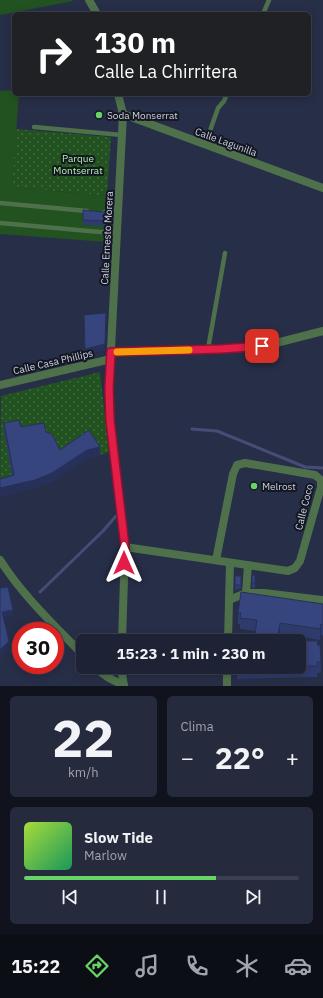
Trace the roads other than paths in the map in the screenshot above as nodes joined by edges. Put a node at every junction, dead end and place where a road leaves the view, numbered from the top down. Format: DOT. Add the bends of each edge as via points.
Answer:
graph roads {
  1 [pos="89,0"];
  2 [pos="269,0"];
  3 [pos="96,12"];
  4 [pos="264,12"];
  5 [pos="118,96"];
  6 [pos="226,96"];
  7 [pos="123,114"];
  8 [pos="34,126"];
  9 [pos="122,134"];
  10 [pos="205,145"];
  11 [pos="323,188"];
  12 [pos="0,204"];
  13 [pos="118,208"];
  14 [pos="0,223"];
  15 [pos="117,232"];
  16 [pos="224,253"];
  17 [pos="323,331"];
  18 [pos="208,349"];
  19 [pos="111,356"];
  20 [pos="0,385"];
  21 [pos="125,547"];
  22 [pos="0,560"];
  23 [pos="216,560"];
  24 [pos="230,563"];
  25 [pos="248,565"];
  26 [pos="246,593"];
  27 [pos="229,600"];
  28 [pos="322,600"];
  29 [pos="122,634"];
  30 [pos="228,634"];
  31 [pos="76,647"];
  32 [pos="102,674"];
  33 [pos="122,674"];
  34 [pos="227,674"];
  35 [pos="122,686"];
  36 [pos="227,686"];
  1 -- 3 [label="street"];
  2 -- 4 [label="lane"];
  5 -- 7 [label="street, Calle Ernesto Morera"];
  6 -- 10 [label="lane" via="218,108"];
  7 -- 9 [label="street, Calle Ernesto Morera"];
  7 -- 10 [label="street, Calle Lagunilla"];
  8 -- 9 [label="lane"];
  9 -- 13 [label="street, Calle Ernesto Morera"];
  10 -- 11 [label="street, Calle Lagunilla"];
  12 -- 13 [label="lane" via="103,213"];
  13 -- 15 [label="street, Calle Ernesto Morera"];
  14 -- 15 [label="lane"];
  15 -- 19 [label="street, Calle Ernesto Morera"];
  16 -- 18 [label="lane"];
  17 -- 18 [label="street, Calle Casa Phillips" via="262,346"];
  18 -- 19 [label="street, Calle Casa Phillips"];
  19 -- 20 [label="street, Calle Casa Phillips"];
  19 -- 21 [label="street, Calle Ernesto Morera" via="110,420"];
  21 -- 23 [label="street, Calle Coco"];
  21 -- 29 [label="street, Calle Ernesto Morera"];
  22 -- 31 [label="street" via="47,619"];
  23 -- 24 [label="street, Calle Coco"];
  23 -- 25 [label="street, Calle Coco" via="237,465 245,463 315,475 321,480 321,487 300,561 295,568 288,571"];
  24 -- 25 [label="street, Calle Coco"];
  24 -- 27 [label="street"];
  25 -- 26 [label="street"];
  26 -- 27 [label="street"];
  26 -- 28 [label="street"];
  27 -- 30 [label="street"];
  32 -- 35 [label="street"];
  33 -- 35 [label="street"];
  34 -- 36 [label="street"];
}
